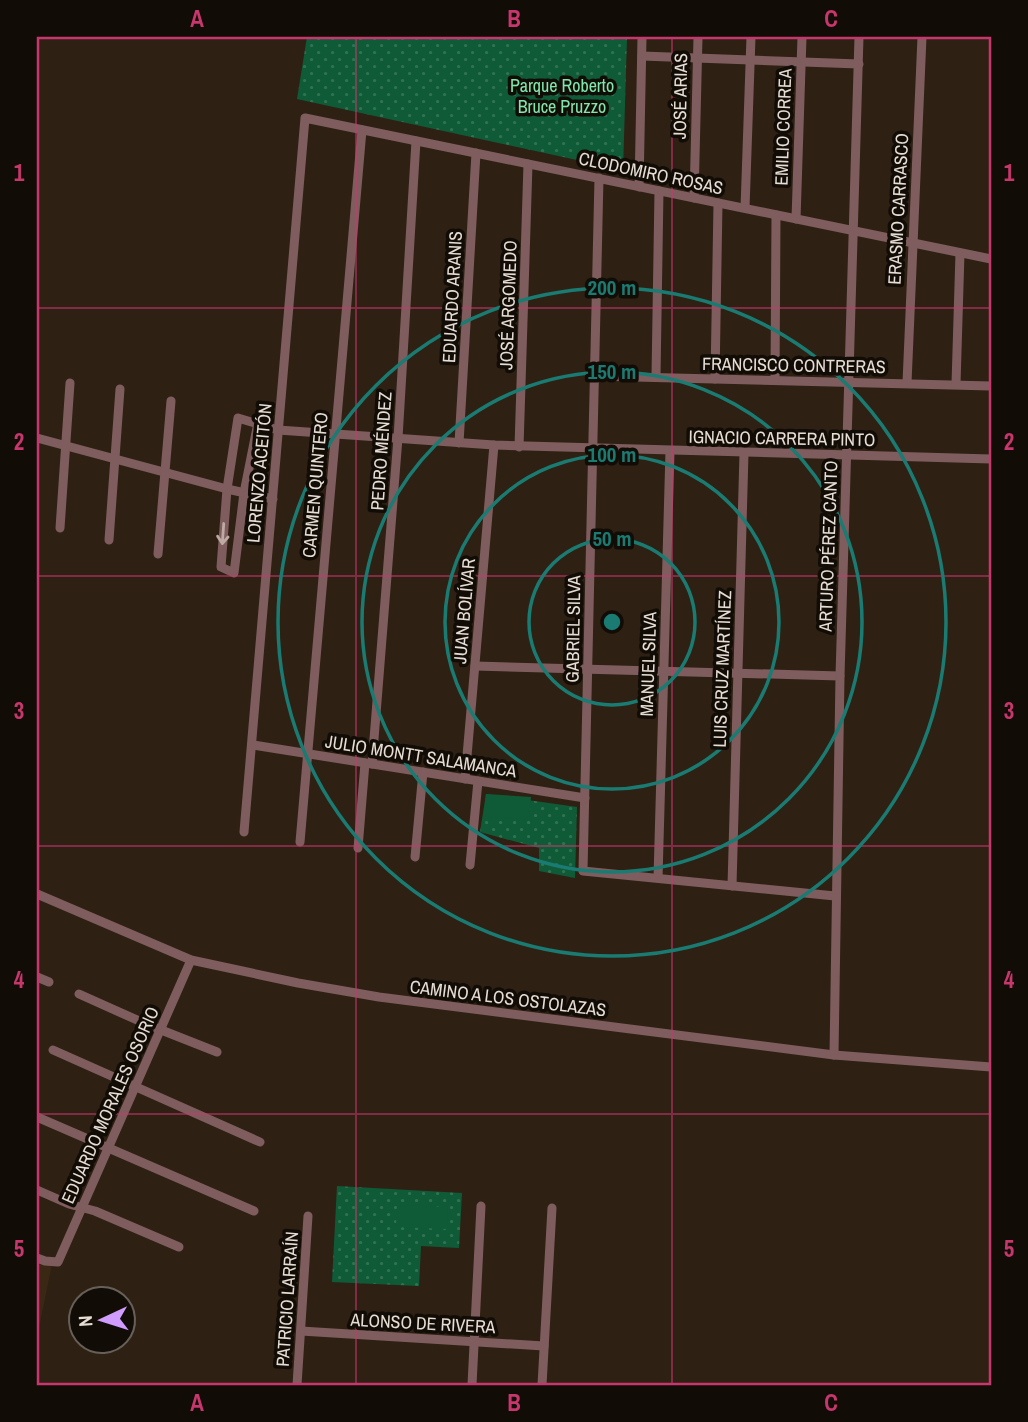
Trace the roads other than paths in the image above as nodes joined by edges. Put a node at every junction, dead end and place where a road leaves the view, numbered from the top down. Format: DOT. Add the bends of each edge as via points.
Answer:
graph roads {
  1 [pos="642,37"];
  2 [pos="698,37"];
  3 [pos="751,37"];
  4 [pos="802,37"];
  5 [pos="859,37"];
  6 [pos="922,37"];
  7 [pos="642,56"];
  8 [pos="697,58"];
  9 [pos="750,60"];
  10 [pos="801,62"];
  11 [pos="859,64"];
  12 [pos="305,118"];
  13 [pos="362,130"];
  14 [pos="416,141"];
  15 [pos="476,153"];
  16 [pos="528,164"];
  17 [pos="599,178"];
  18 [pos="639,187"];
  19 [pos="659,191"];
  20 [pos="694,198"];
  21 [pos="718,203"];
  22 [pos="745,208"];
  23 [pos="776,215"];
  24 [pos="796,219"];
  25 [pos="854,231"];
  26 [pos="913,243"];
  27 [pos="960,253"];
  28 [pos="991,259"];
  29 [pos="595,376"];
  30 [pos="656,377"];
  31 [pos="715,379"];
  32 [pos="775,380"];
  33 [pos="849,382"];
  34 [pos="70,383"];
  35 [pos="907,383"];
  36 [pos="956,384"];
  37 [pos="991,386"];
  38 [pos="120,389"];
  39 [pos="171,401"];
  40 [pos="258,423"];
  41 [pos="278,430"];
  42 [pos="336,434"];
  43 [pos="37,438"];
  44 [pos="398,438"];
  45 [pos="459,443"];
  46 [pos="66,446"];
  47 [pos="494,446"];
  48 [pos="519,446"];
  49 [pos="593,449"];
  50 [pos="670,451"];
  51 [pos="744,453"];
  52 [pos="846,456"];
  53 [pos="115,459"];
  54 [pos="991,459"];
  55 [pos="165,472"];
  56 [pos="227,489"];
  57 [pos="244,493"];
  58 [pos="273,499"];
  59 [pos="60,527"];
  60 [pos="109,540"];
  61 [pos="158,554"];
  62 [pos="475,666"];
  63 [pos="588,669"];
  64 [pos="664,671"];
  65 [pos="738,673"];
  66 [pos="840,676"];
  67 [pos="253,745"];
  68 [pos="308,754"];
  69 [pos="369,764"];
  70 [pos="423,772"];
  71 [pos="465,779"];
  72 [pos="478,781"];
  73 [pos="585,798"];
  74 [pos="244,832"];
  75 [pos="300,842"];
  76 [pos="358,848"];
  77 [pos="415,857"];
  78 [pos="470,865"];
  79 [pos="658,878"];
  80 [pos="732,886"];
  81 [pos="37,894"];
  82 [pos="835,897"];
  83 [pos="191,960"];
  84 [pos="37,977"];
  85 [pos="48,982"];
  86 [pos="79,994"];
  87 [pos="160,1029"];
  88 [pos="53,1050"];
  89 [pos="216,1052"];
  90 [pos="834,1055"];
  91 [pos="991,1067"];
  92 [pos="135,1086"];
  93 [pos="37,1117"];
  94 [pos="260,1142"];
  95 [pos="108,1147"];
  96 [pos="37,1190"];
  97 [pos="481,1206"];
  98 [pos="82,1207"];
  99 [pos="552,1208"];
  100 [pos="254,1211"];
  101 [pos="308,1216"];
  102 [pos="179,1247"];
  103 [pos="37,1258"];
  104 [pos="301,1331"];
  105 [pos="474,1341"];
  106 [pos="544,1346"];
  107 [pos="297,1385"];
  108 [pos="472,1385"];
  109 [pos="542,1385"];
  1 -- 7 [label="street"];
  2 -- 8 [label="street, JOSÉ ARIAS"];
  3 -- 9 [label="street"];
  4 -- 10 [label="street, EMILIO CORREA"];
  5 -- 11 [label="street, ARTURO PÉREZ CANTO"];
  6 -- 26 [label="street, ERASMO CARRASCO"];
  7 -- 8 [label="street"];
  7 -- 18 [label="street"];
  8 -- 9 [label="street"];
  8 -- 20 [label="street, JOSÉ ARIAS"];
  9 -- 10 [label="street"];
  9 -- 22 [label="street"];
  10 -- 11 [label="street"];
  10 -- 24 [label="street, EMILIO CORREA"];
  11 -- 25 [label="street, ARTURO PÉREZ CANTO"];
  12 -- 13 [label="street, CLODOMIRO ROSAS"];
  12 -- 41 [label="street, LORENZO ACEITÓN"];
  13 -- 14 [label="street, CLODOMIRO ROSAS"];
  13 -- 42 [label="street, CARMEN QUINTERO"];
  14 -- 15 [label="street, CLODOMIRO ROSAS"];
  14 -- 44 [label="street, PEDRO MÉNDEZ"];
  15 -- 16 [label="street, CLODOMIRO ROSAS"];
  15 -- 45 [label="street, EDUARDO ARANIS"];
  16 -- 17 [label="street, CLODOMIRO ROSAS"];
  16 -- 48 [label="street, JOSÉ ARGOMEDO"];
  17 -- 18 [label="street, CLODOMIRO ROSAS"];
  17 -- 29 [label="street, GABRIEL SILVA"];
  18 -- 19 [label="street, CLODOMIRO ROSAS"];
  19 -- 20 [label="street, CLODOMIRO ROSAS"];
  19 -- 30 [label="street"];
  20 -- 21 [label="street, CLODOMIRO ROSAS"];
  21 -- 22 [label="street, CLODOMIRO ROSAS"];
  21 -- 31 [label="street"];
  22 -- 23 [label="street, CLODOMIRO ROSAS"];
  23 -- 24 [label="street, CLODOMIRO ROSAS"];
  23 -- 32 [label="street"];
  24 -- 25 [label="street, CLODOMIRO ROSAS"];
  25 -- 26 [label="street, CLODOMIRO ROSAS"];
  25 -- 33 [label="street, ARTURO PÉREZ CANTO"];
  26 -- 27 [label="street, CLODOMIRO ROSAS"];
  26 -- 35 [label="street, ERASMO CARRASCO"];
  27 -- 28 [label="street, CLODOMIRO ROSAS"];
  27 -- 36 [label="street"];
  29 -- 30 [label="street, FRANCISCO CONTRERAS"];
  29 -- 49 [label="street, GABRIEL SILVA"];
  30 -- 31 [label="street, FRANCISCO CONTRERAS"];
  31 -- 32 [label="street, FRANCISCO CONTRERAS"];
  32 -- 33 [label="street, FRANCISCO CONTRERAS"];
  33 -- 35 [label="street, FRANCISCO CONTRERAS"];
  33 -- 52 [label="street, ARTURO PÉREZ CANTO"];
  34 -- 46 [label="street"];
  35 -- 36 [label="street, FRANCISCO CONTRERAS"];
  36 -- 37 [label="street, FRANCISCO CONTRERAS"];
  38 -- 53 [label="street"];
  39 -- 55 [label="street"];
  40 -- 41 [label="street, IGNACIO CARRERA PINTO"];
  40 -- 56 [label="street, IGNACIO CARRERA PINTO" via="238,418"];
  40 -- 57 [label="street"];
  41 -- 42 [label="street, IGNACIO CARRERA PINTO"];
  41 -- 58 [label="street, LORENZO ACEITÓN"];
  42 -- 44 [label="street, IGNACIO CARRERA PINTO"];
  42 -- 68 [label="street, CARMEN QUINTERO"];
  43 -- 46 [label="street"];
  44 -- 45 [label="street, IGNACIO CARRERA PINTO"];
  44 -- 69 [label="street, PEDRO MÉNDEZ"];
  45 -- 47 [label="street, IGNACIO CARRERA PINTO"];
  46 -- 53 [label="street"];
  46 -- 59 [label="street"];
  47 -- 48 [label="street, IGNACIO CARRERA PINTO"];
  47 -- 62 [label="street, JUAN BOLÍVAR"];
  48 -- 49 [label="street, IGNACIO CARRERA PINTO"];
  49 -- 50 [label="street, IGNACIO CARRERA PINTO"];
  49 -- 63 [label="street, GABRIEL SILVA"];
  50 -- 51 [label="street, IGNACIO CARRERA PINTO"];
  50 -- 64 [label="street, MANUEL SILVA"];
  51 -- 52 [label="street, IGNACIO CARRERA PINTO"];
  51 -- 65 [label="street, LUIS CRUZ MARTÍNEZ"];
  52 -- 54 [label="street, IGNACIO CARRERA PINTO"];
  52 -- 66 [label="street, ARTURO PÉREZ CANTO"];
  53 -- 55 [label="street"];
  53 -- 60 [label="street"];
  55 -- 56 [label="street"];
  55 -- 61 [label="street"];
  56 -- 57 [label="street"];
  56 -- 57 [label="street, one-way" via="221,568 234,573"];
  57 -- 58 [label="street"];
  58 -- 67 [label="street, LORENZO ACEITÓN"];
  62 -- 63 [label="street"];
  62 -- 71 [label="street, JUAN BOLÍVAR"];
  63 -- 64 [label="street"];
  63 -- 73 [label="street, GABRIEL SILVA"];
  64 -- 65 [label="street"];
  64 -- 79 [label="street, MANUEL SILVA"];
  65 -- 66 [label="street"];
  65 -- 80 [label="street, LUIS CRUZ MARTÍNEZ"];
  66 -- 82 [label="street, ARTURO PÉREZ CANTO"];
  67 -- 68 [label="street, JULIO MONTT SALAMANCA"];
  67 -- 74 [label="street, LORENZO ACEITÓN"];
  68 -- 69 [label="street, JULIO MONTT SALAMANCA"];
  68 -- 75 [label="street, CARMEN QUINTERO"];
  69 -- 70 [label="street, JULIO MONTT SALAMANCA"];
  69 -- 76 [label="street, PEDRO MÉNDEZ"];
  70 -- 71 [label="street, JULIO MONTT SALAMANCA"];
  70 -- 77 [label="street"];
  71 -- 72 [label="street, JULIO MONTT SALAMANCA"];
  72 -- 73 [label="street, JULIO MONTT SALAMANCA"];
  72 -- 78 [label="street"];
  73 -- 79 [label="street, GABRIEL SILVA" via="583,871"];
  79 -- 80 [label="street"];
  80 -- 82 [label="street"];
  81 -- 83 [label="street, CAMINO A LOS OSTOLAZAS"];
  82 -- 90 [label="street, ARTURO PÉREZ CANTO"];
  83 -- 87 [label="street, EDUARDO MORALES OSORIO"];
  83 -- 90 [label="street, CAMINO A LOS OSTOLAZAS" via="379,997"];
  84 -- 85 [label="street"];
  86 -- 87 [label="street"];
  87 -- 89 [label="street"];
  87 -- 92 [label="street, EDUARDO MORALES OSORIO"];
  88 -- 92 [label="street"];
  90 -- 91 [label="street, CAMINO A LOS OSTOLAZAS"];
  92 -- 94 [label="street"];
  92 -- 95 [label="street, EDUARDO MORALES OSORIO"];
  93 -- 95 [label="street"];
  95 -- 98 [label="street, EDUARDO MORALES OSORIO"];
  95 -- 100 [label="street"];
  96 -- 98 [label="street"];
  97 -- 105 [label="street"];
  98 -- 102 [label="street"];
  98 -- 103 [label="street, EDUARDO MORALES OSORIO" via="58,1262"];
  99 -- 106 [label="street"];
  101 -- 104 [label="street, PATRICIO LARRAÍN"];
  104 -- 105 [label="street, ALONSO DE RIVERA"];
  104 -- 107 [label="street, PATRICIO LARRAÍN"];
  105 -- 106 [label="street, ALONSO DE RIVERA"];
  105 -- 108 [label="street"];
  106 -- 109 [label="street"];
}
